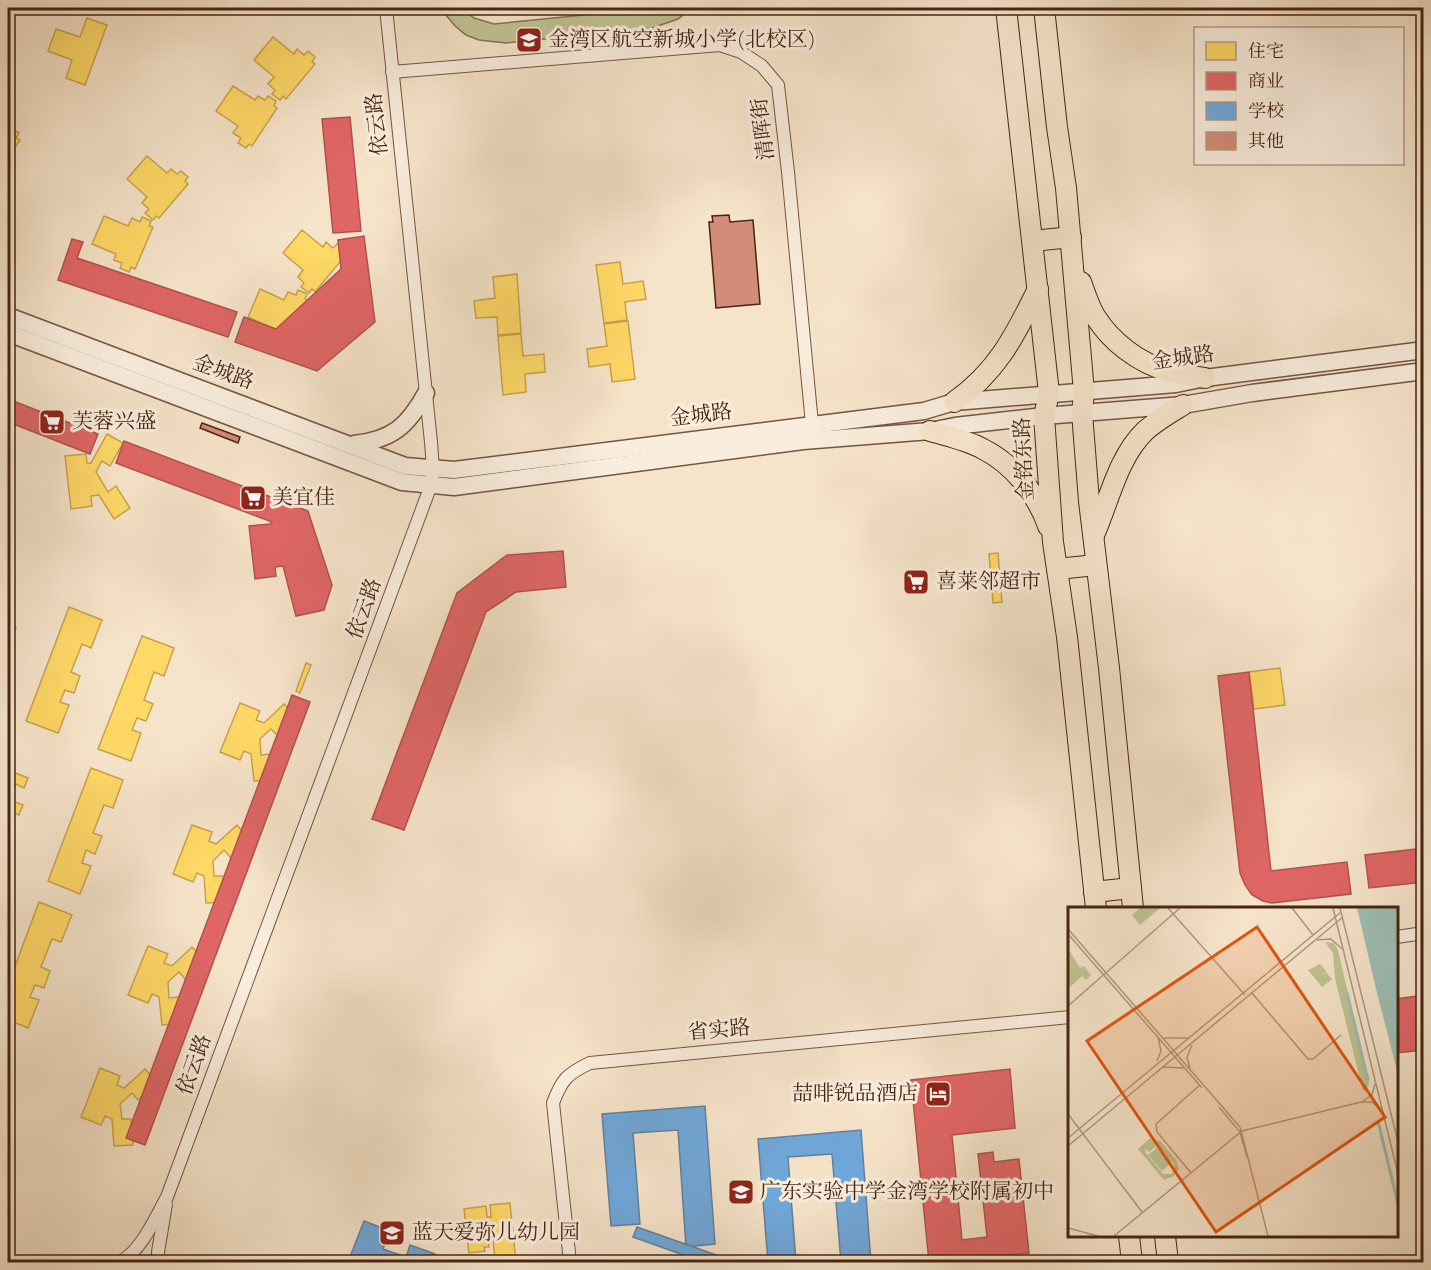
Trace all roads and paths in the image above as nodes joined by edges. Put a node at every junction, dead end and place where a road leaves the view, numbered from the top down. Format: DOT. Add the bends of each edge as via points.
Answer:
graph roads {
  1 [pos="386,8"];
  2 [pos="1006,8"];
  3 [pos="1044,8"];
  4 [pos="392,72"];
  5 [pos="1071,237"];
  6 [pos="1033,242"];
  7 [pos="1074,264"];
  8 [pos="1038,289"];
  9 [pos="8,316"];
  10 [pos="8,333"];
  11 [pos="1424,350"];
  12 [pos="1424,371"];
  13 [pos="1205,378"];
  14 [pos="1084,392"];
  15 [pos="426,393"];
  16 [pos="1049,393"];
  17 [pos="954,402"];
  18 [pos="1183,405"];
  19 [pos="1082,413"];
  20 [pos="1044,416"];
  21 [pos="812,424"];
  22 [pos="930,431"];
  23 [pos="350,444"];
  24 [pos="432,477"];
  25 [pos="1093,537"];
  26 [pos="1053,543"];
  27 [pos="1096,565"];
  28 [pos="1057,570"];
  29 [pos="1131,888"];
  30 [pos="1095,900"];
  31 [pos="1133,907"];
  32 [pos="1424,933"];
  33 [pos="1398,937"];
  34 [pos="1068,1017"];
  35 [pos="167,1197"];
  36 [pos="1129,1237"];
  37 [pos="1165,1237"];
  38 [pos="120,1263"];
  39 [pos="159,1263"];
  40 [pos="570,1263"];
  41 [pos="1132,1263"];
  42 [pos="1168,1263"];
  1 -- 4 [label="street, 依云路"];
  2 -- 6 [label="main road, 金铭东路"];
  3 -- 5 [label="main road"];
  4 -- 15 [label="street, 依云路"];
  4 -- 21 [label="street, 清晖街" via="720,45 741,52 762,66 778,85"];
  5 -- 6 [label="main road"];
  5 -- 7 [label="main road"];
  6 -- 8 [label="main road, 金铭东路"];
  7 -- 13 [label="main road" via="1094,315 1120,345 1168,371"];
  7 -- 14 [label="main road"];
  8 -- 16 [label="main road, 金铭东路"];
  8 -- 17 [label="main road" via="998,362"];
  9 -- 23 [label="street, 金城路"];
  10 -- 24 [label="street, 金城路" via="402,482"];
  11 -- 13 [label="street, 金城路"];
  12 -- 18 [label="street, 金城路"];
  13 -- 14 [label="street, 金城路"];
  14 -- 16 [label="street, 金城路"];
  14 -- 19 [label="main road"];
  15 -- 23 [label="street" via="416,412 400,429 372,442"];
  15 -- 24 [label="street, 依云路"];
  16 -- 17 [label="street, 金城路"];
  16 -- 20 [label="main road, 金铭东路"];
  17 -- 21 [label="street, 金城路" via="924,411"];
  18 -- 19 [label="street, 金城路"];
  18 -- 25 [label="main road" via="1145,431 1131,448"];
  19 -- 20 [label="street, 金城路"];
  19 -- 25 [label="main road"];
  20 -- 22 [label="street, 金城路"];
  20 -- 26 [label="main road, 金铭东路"];
  21 -- 24 [label="street, 金城路" via="467,469"];
  22 -- 24 [label="street, 金城路" via="803,441 454,487"];
  22 -- 26 [label="main road" via="982,448 1002,461 1035,498"];
  23 -- 24 [label="street, 金城路"];
  24 -- 35 [label="street, 依云路"];
  25 -- 27 [label="main road"];
  26 -- 28 [label="main road, 金铭东路"];
  27 -- 28 [label="main road"];
  27 -- 29 [label="main road"];
  28 -- 30 [label="main road, 金铭东路"];
  29 -- 30 [label="main road"];
  29 -- 31 [label="main road"];
  32 -- 33 [label="street"];
  34 -- 40 [label="street, 省实路" via="590,1063 581,1067 560,1086 553,1103"];
  35 -- 38 [label="street" via="143,1239"];
  35 -- 39 [label="street"];
  36 -- 41 [label="main road"];
  37 -- 42 [label="main road"];
}
